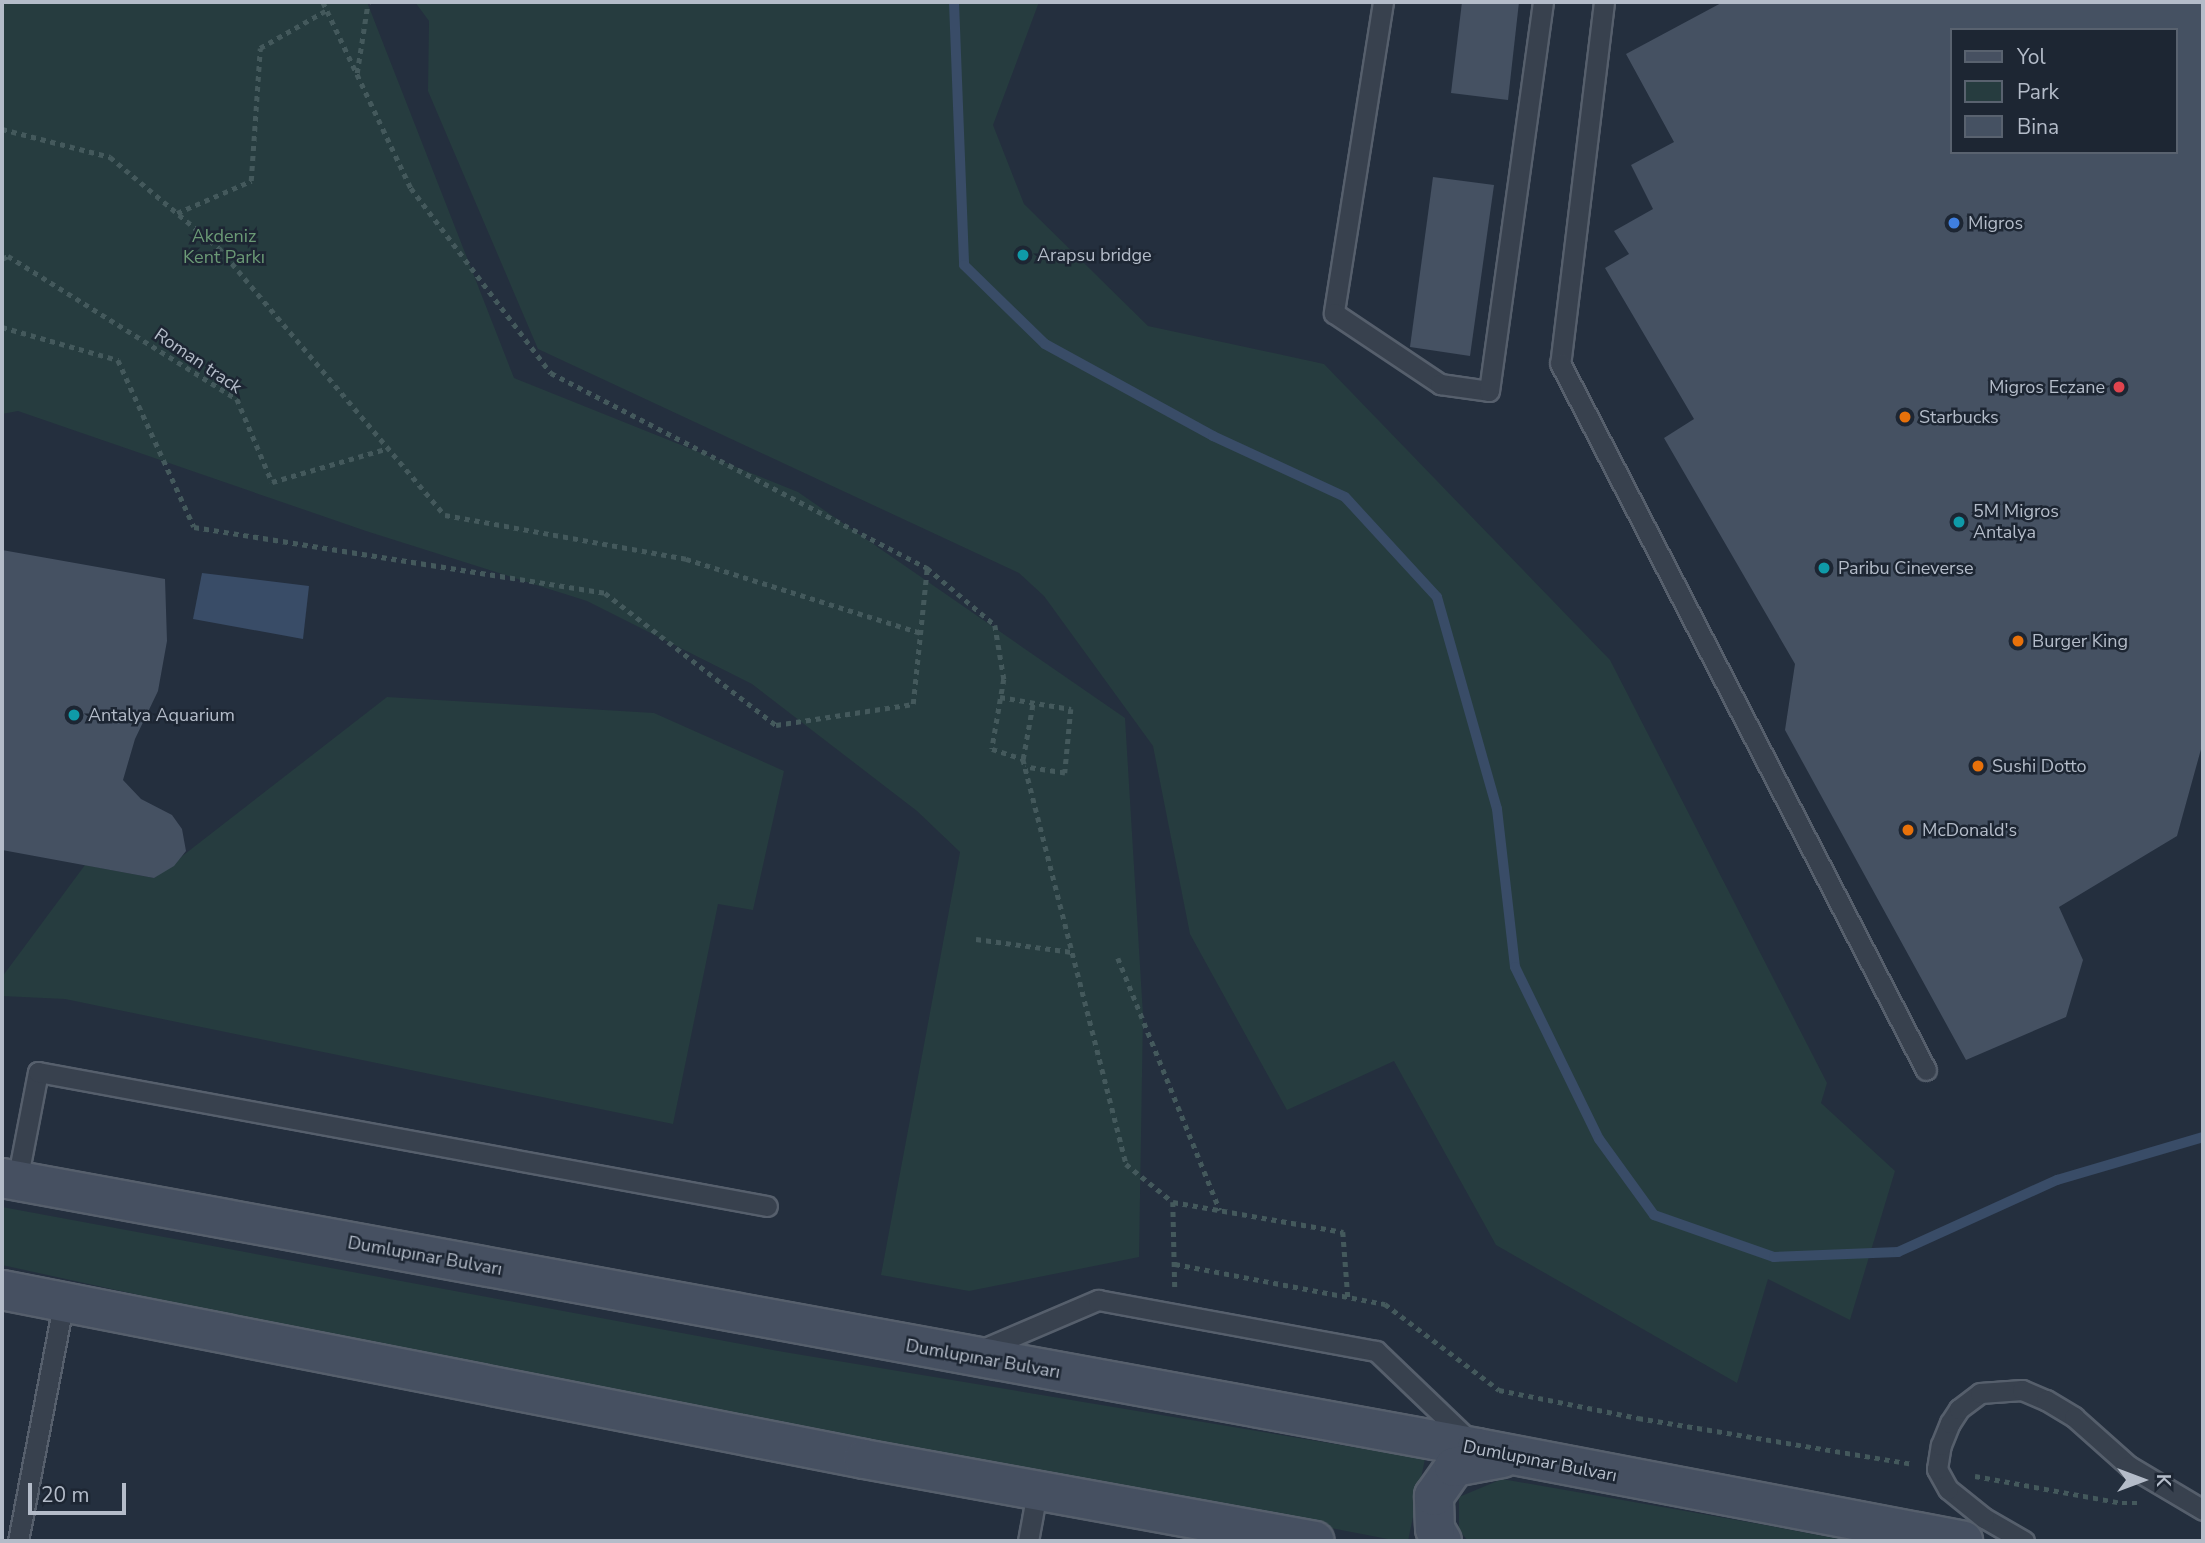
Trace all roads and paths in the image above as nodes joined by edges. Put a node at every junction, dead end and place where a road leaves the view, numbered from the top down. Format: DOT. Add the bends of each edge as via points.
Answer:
graph roads {
  1 [pos="323,2"];
  2 [pos="368,2"];
  3 [pos="1382,2"];
  4 [pos="1543,2"];
  5 [pos="1604,2"];
  6 [pos="327,10"];
  7 [pos="357,73"];
  8 [pos="2,129"];
  9 [pos="177,213"];
  10 [pos="2,259"];
  11 [pos="2,327"];
  12 [pos="388,448"];
  13 [pos="927,568"];
  14 [pos="921,633"];
  15 [pos="1000,698"];
  16 [pos="1033,703"];
  17 [pos="1023,759"];
  18 [pos="1025,767"];
  19 [pos="976,939"];
  20 [pos="1072,952"];
  21 [pos="1118,958"];
  22 [pos="1926,1070"];
  23 [pos="9,1180"];
  24 [pos="1173,1202"];
  25 [pos="766,1206"];
  26 [pos="1220,1210"];
  27 [pos="1175,1264"];
  28 [pos="2,1290"];
  29 [pos="1348,1297"];
  30 [pos="63,1304"];
  31 [pos="1176,1314"];
  32 [pos="966,1356"];
  33 [pos="1494,1452"];
  34 [pos="1937,1469"];
  35 [pos="2154,1482"];
  36 [pos="1037,1492"];
  37 [pos="2203,1510"];
  38 [pos="18,1541"];
  39 [pos="1028,1541"];
  40 [pos="1315,1541"];
  41 [pos="1442,1541"];
  42 [pos="1963,1541"];
  43 [pos="2024,1541"];
  1 -- 6 [label="path"];
  2 -- 7 [label="path"];
  3 -- 4 [label="lane" via="1334,313 1440,384 1489,391"];
  5 -- 22 [label="lane" via="1560,363"];
  6 -- 7 [label="path"];
  6 -- 9 [label="path" via="260,48 251,181"];
  7 -- 13 [label="path" via="411,188 551,373"];
  8 -- 9 [label="path" via="110,157"];
  9 -- 12 [label="path" via="219,248"];
  10 -- 12 [label="path, Roman track" via="8,257 237,399 272,482"];
  11 -- 14 [label="path" via="118,360 194,527 605,593 776,725 913,704"];
  12 -- 14 [label="path" via="445,515 686,559"];
  13 -- 14 [label="path"];
  13 -- 15 [label="path" via="995,625 1004,679"];
  15 -- 16 [label="path"];
  15 -- 17 [label="path" via="992,749"];
  16 -- 17 [label="path"];
  16 -- 18 [label="path" via="1071,709 1065,772"];
  17 -- 18 [label="path"];
  18 -- 20 [label="path"];
  19 -- 20 [label="path"];
  20 -- 24 [label="path" via="1126,1164"];
  21 -- 26 [label="path"];
  23 -- 25 [label="lane" via="38,1072"];
  23 -- 32 [label="main road, Dumlupınar Bulvarı"];
  24 -- 26 [label="path"];
  24 -- 27 [label="path"];
  26 -- 29 [label="path" via="1343,1232"];
  27 -- 29 [label="path"];
  27 -- 31 [label="path"];
  28 -- 30 [label="main road"];
  29 -- 34 [label="path" via="1385,1304 1499,1390 1638,1419"];
  30 -- 36 [label="main road"];
  30 -- 38 [label="lane"];
  31 -- 32 [label="lane" via="1098,1300"];
  31 -- 33 [label="lane" via="1376,1351"];
  32 -- 33 [label="main road, Dumlupınar Bulvarı"];
  33 -- 41 [label="main road" via="1454,1467 1434,1496 1435,1529"];
  33 -- 42 [label="main road, Dumlupınar Bulvarı"];
  34 -- 35 [label="path" via="2134,1504"];
  34 -- 35 [label="lane" via="1950,1423 1968,1401 1980,1393 2022,1390 2074,1417"];
  34 -- 43 [label="lane" via="1948,1489 1984,1518"];
  35 -- 37 [label="lane"];
  36 -- 39 [label="lane"];
  36 -- 40 [label="main road"];
}
